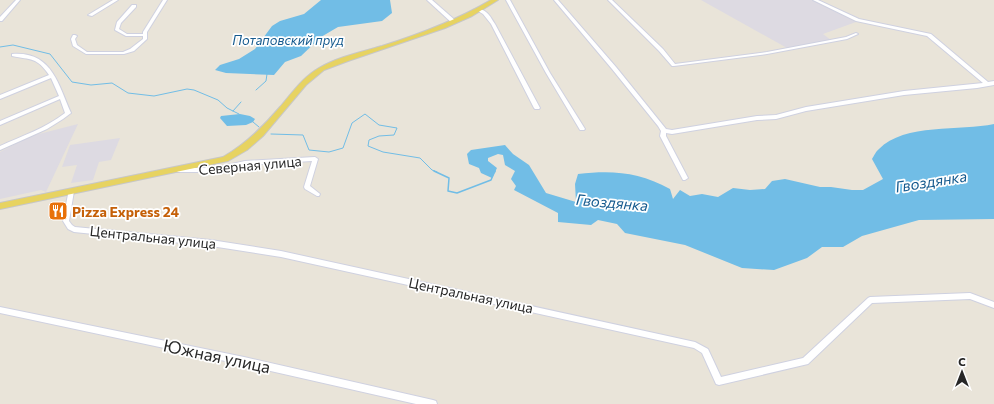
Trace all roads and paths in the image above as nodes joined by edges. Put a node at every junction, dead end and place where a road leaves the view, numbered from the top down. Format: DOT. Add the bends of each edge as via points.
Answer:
graph roads {
  1 [pos="18,0"];
  2 [pos="116,0"];
  3 [pos="165,0"];
  4 [pos="429,0"];
  5 [pos="496,0"];
  6 [pos="508,0"];
  7 [pos="556,0"];
  8 [pos="610,0"];
  9 [pos="815,0"];
  10 [pos="134,6"];
  11 [pos="480,10"];
  12 [pos="90,15"];
  13 [pos="0,20"];
  14 [pos="454,22"];
  15 [pos="856,34"];
  16 [pos="145,35"];
  17 [pos="75,36"];
  18 [pos="14,55"];
  19 [pos="52,76"];
  20 [pos="987,84"];
  21 [pos="994,84"];
  22 [pos="0,97"];
  23 [pos="60,97"];
  24 [pos="537,108"];
  25 [pos="0,123"];
  26 [pos="582,129"];
  27 [pos="664,130"];
  28 [pos="0,148"];
  29 [pos="168,170"];
  30 [pos="685,178"];
  31 [pos="71,191"];
  32 [pos="317,194"];
  33 [pos="0,206"];
  34 [pos="994,305"];
  35 [pos="0,310"];
  36 [pos="433,404"];
  1 -- 13 [label="street"];
  2 -- 12 [label="street"];
  3 -- 16 [label="street"];
  4 -- 14 [label="street"];
  5 -- 11 [label="main road"];
  6 -- 26 [label="street" via="548,74"];
  7 -- 27 [label="street"];
  8 -- 15 [label="street" via="674,65 767,53 847,38"];
  9 -- 20 [label="street" via="858,20 928,35"];
  10 -- 16 [label="street" via="119,23 117,30 126,35"];
  11 -- 14 [label="main road"];
  11 -- 24 [label="street" via="493,24"];
  14 -- 29 [label="main road" via="321,70 304,83 270,124 243,149 225,159"];
  16 -- 17 [label="street" via="145,39 135,48 121,53 86,52 75,46"];
  18 -- 19 [label="street" via="34,58 44,65"];
  19 -- 22 [label="street"];
  19 -- 23 [label="street"];
  20 -- 21 [label="street"];
  20 -- 27 [label="street" via="904,93 806,109 776,117 672,132"];
  23 -- 25 [label="street"];
  23 -- 28 [label="street" via="68,113 64,117"];
  27 -- 30 [label="street" via="663,136"];
  29 -- 31 [label="main road"];
  29 -- 32 [label="street, Северная улица" via="214,170 245,163 315,159 307,186"];
  31 -- 33 [label="main road"];
  31 -- 34 [label="street, Центральная улица" via="66,221 74,229 211,243 281,254 695,345 705,351 719,381 805,361 870,300 970,296"];
  35 -- 36 [label="street, Южная улица"];
}
